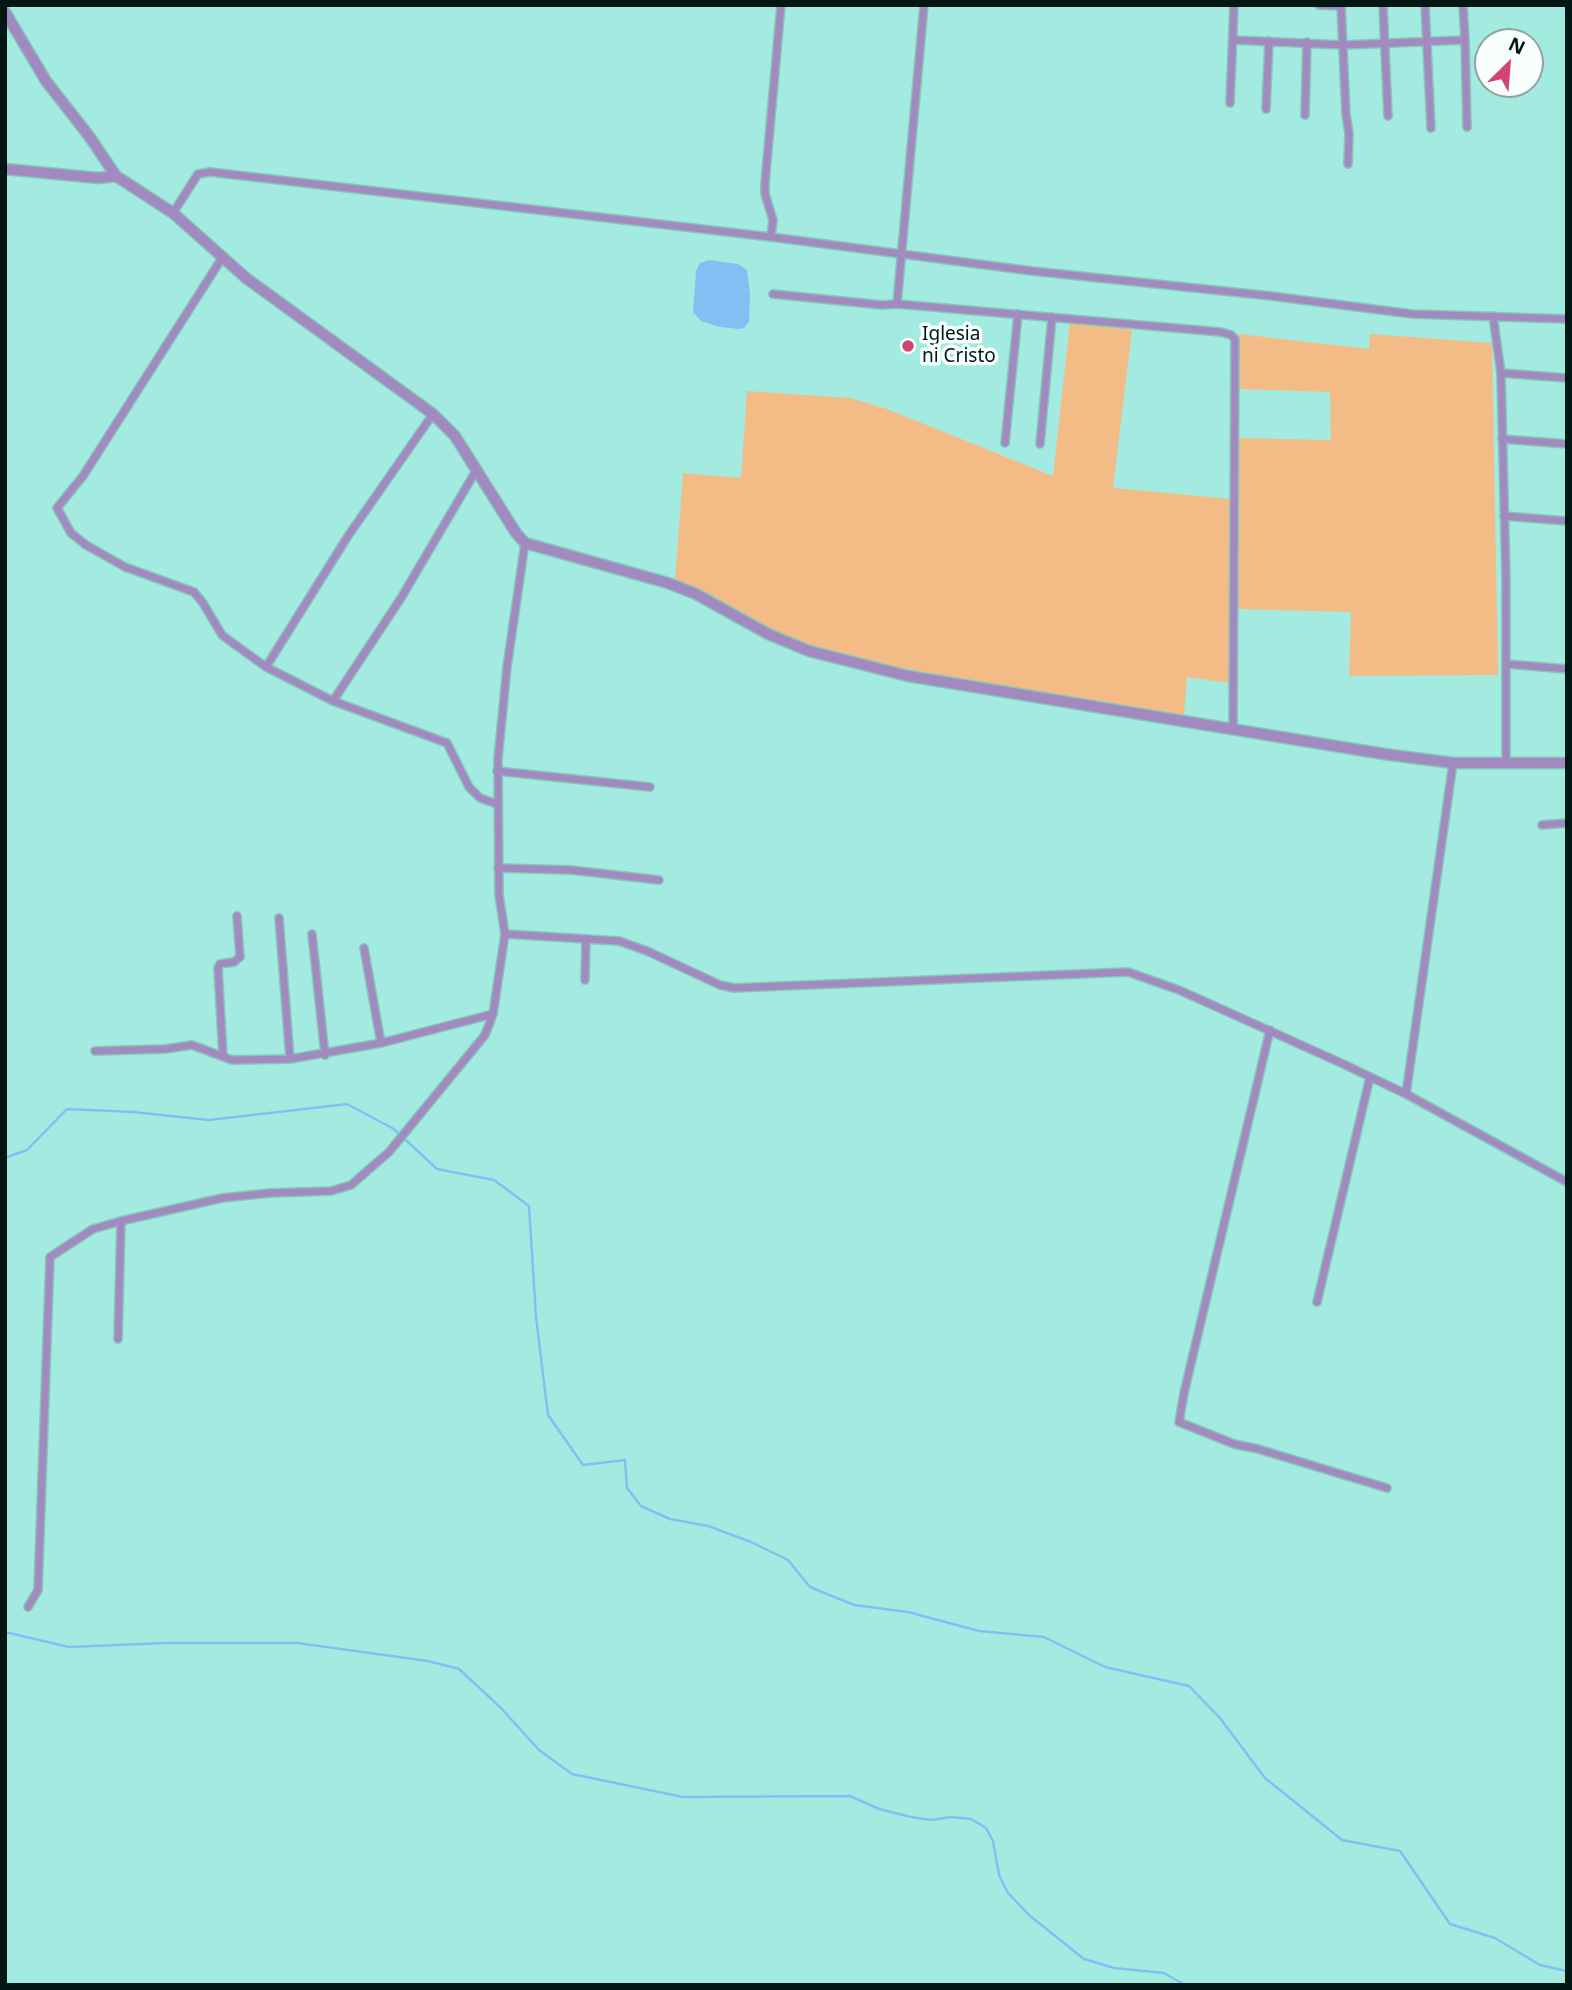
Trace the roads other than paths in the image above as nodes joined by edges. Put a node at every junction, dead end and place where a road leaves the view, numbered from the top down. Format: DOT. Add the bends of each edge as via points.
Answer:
graph roads {
  1 [pos="781,5"];
  2 [pos="924,5"];
  3 [pos="1234,5"];
  4 [pos="1319,5"];
  5 [pos="1383,5"];
  6 [pos="1425,5"];
  7 [pos="1463,5"];
  8 [pos="1341,6"];
  9 [pos="5,12"];
  10 [pos="1233,40"];
  11 [pos="1465,40"];
  12 [pos="1269,41"];
  13 [pos="1427,41"];
  14 [pos="1307,42"];
  15 [pos="1384,43"];
  16 [pos="1343,45"];
  17 [pos="1230,103"];
  18 [pos="1266,109"];
  19 [pos="1305,115"];
  20 [pos="1388,116"];
  21 [pos="1467,127"];
  22 [pos="1431,128"];
  23 [pos="1348,164"];
  24 [pos="5,169"];
  25 [pos="117,176"];
  26 [pos="173,213"];
  27 [pos="771,237"];
  28 [pos="901,253"];
  29 [pos="222,258"];
  30 [pos="773,294"];
  31 [pos="897,304"];
  32 [pos="1018,314"];
  33 [pos="1493,316"];
  34 [pos="1052,317"];
  35 [pos="1567,319"];
  36 [pos="1501,373"];
  37 [pos="1567,378"];
  38 [pos="433,414"];
  39 [pos="1502,439"];
  40 [pos="1005,443"];
  41 [pos="1040,444"];
  42 [pos="1567,444"];
  43 [pos="477,469"];
  44 [pos="1504,516"];
  45 [pos="1567,521"];
  46 [pos="525,543"];
  47 [pos="1506,664"];
  48 [pos="266,667"];
  49 [pos="1567,669"];
  50 [pos="333,701"];
  51 [pos="1233,729"];
  52 [pos="1453,762"];
  53 [pos="1506,763"];
  54 [pos="1567,763"];
  55 [pos="497,771"];
  56 [pos="650,787"];
  57 [pos="497,803"];
  58 [pos="1567,823"];
  59 [pos="1542,825"];
  60 [pos="498,868"];
  61 [pos="660,880"];
  62 [pos="237,916"];
  63 [pos="279,918"];
  64 [pos="312,934"];
  65 [pos="505,934"];
  66 [pos="586,940"];
  67 [pos="364,948"];
  68 [pos="584,980"];
  69 [pos="492,1014"];
  70 [pos="1270,1030"];
  71 [pos="381,1043"];
  72 [pos="95,1051"];
  73 [pos="325,1055"];
  74 [pos="223,1056"];
  75 [pos="290,1059"];
  76 [pos="1370,1077"];
  77 [pos="1406,1094"];
  78 [pos="1567,1182"];
  79 [pos="121,1221"];
  80 [pos="1317,1302"];
  81 [pos="118,1339"];
  82 [pos="1387,1488"];
  83 [pos="28,1607"];
  1 -- 27 [label="street" via="765,183 773,220"];
  2 -- 28 [label="street"];
  3 -- 10 [label="street"];
  4 -- 8 [label="street"];
  5 -- 15 [label="street"];
  6 -- 13 [label="street"];
  7 -- 11 [label="street"];
  8 -- 16 [label="street"];
  9 -- 25 [label="street" via="46,80"];
  10 -- 12 [label="street"];
  10 -- 17 [label="street"];
  11 -- 13 [label="street"];
  11 -- 21 [label="street"];
  12 -- 14 [label="street"];
  12 -- 18 [label="street"];
  13 -- 15 [label="street"];
  13 -- 22 [label="street"];
  14 -- 16 [label="street"];
  14 -- 19 [label="street"];
  15 -- 16 [label="street"];
  15 -- 20 [label="street"];
  16 -- 23 [label="street"];
  24 -- 25 [label="street"];
  25 -- 26 [label="street"];
  26 -- 27 [label="street" via="198,174 210,172"];
  26 -- 29 [label="street"];
  27 -- 28 [label="street"];
  28 -- 31 [label="street"];
  28 -- 33 [label="street" via="1412,314"];
  29 -- 38 [label="street"];
  29 -- 48 [label="street" via="83,476 57,508 71,533 86,545 125,567 194,592 222,635"];
  30 -- 31 [label="street"];
  31 -- 32 [label="street"];
  32 -- 34 [label="street"];
  32 -- 40 [label="street"];
  33 -- 35 [label="street"];
  33 -- 36 [label="street"];
  34 -- 41 [label="street"];
  34 -- 51 [label="street" via="1221,332 1236,339"];
  36 -- 37 [label="street"];
  36 -- 39 [label="street"];
  38 -- 43 [label="street"];
  38 -- 48 [label="street" via="348,536"];
  39 -- 42 [label="street"];
  39 -- 44 [label="street"];
  43 -- 46 [label="street"];
  43 -- 50 [label="street"];
  44 -- 45 [label="street"];
  44 -- 47 [label="street"];
  46 -- 51 [label="street" via="668,583 789,644 833,658 908,676"];
  46 -- 55 [label="street"];
  47 -- 49 [label="street"];
  47 -- 53 [label="street"];
  48 -- 50 [label="street"];
  50 -- 57 [label="street" via="447,743 469,786 480,798"];
  51 -- 52 [label="street"];
  52 -- 53 [label="street"];
  52 -- 77 [label="street"];
  53 -- 54 [label="street"];
  55 -- 56 [label="street"];
  55 -- 57 [label="street"];
  57 -- 60 [label="street"];
  58 -- 59 [label="street"];
  60 -- 61 [label="street"];
  60 -- 65 [label="street"];
  62 -- 74 [label="street" via="240,957 218,968"];
  63 -- 75 [label="street"];
  64 -- 73 [label="street"];
  65 -- 66 [label="street"];
  65 -- 69 [label="street"];
  66 -- 68 [label="street"];
  66 -- 70 [label="street" via="632,944 734,989 1128,972"];
  67 -- 71 [label="street"];
  69 -- 71 [label="street"];
  69 -- 79 [label="street" via="479,1045 389,1152 351,1185 222,1198"];
  70 -- 76 [label="street"];
  70 -- 82 [label="street" via="1179,1422 1234,1444"];
  71 -- 73 [label="street"];
  72 -- 74 [label="street" via="192,1045"];
  73 -- 75 [label="street"];
  74 -- 75 [label="street" via="232,1060"];
  76 -- 77 [label="street"];
  76 -- 80 [label="street"];
  77 -- 78 [label="street"];
  79 -- 81 [label="street"];
  79 -- 83 [label="street" via="93,1229 50,1257 38,1590"];
}
